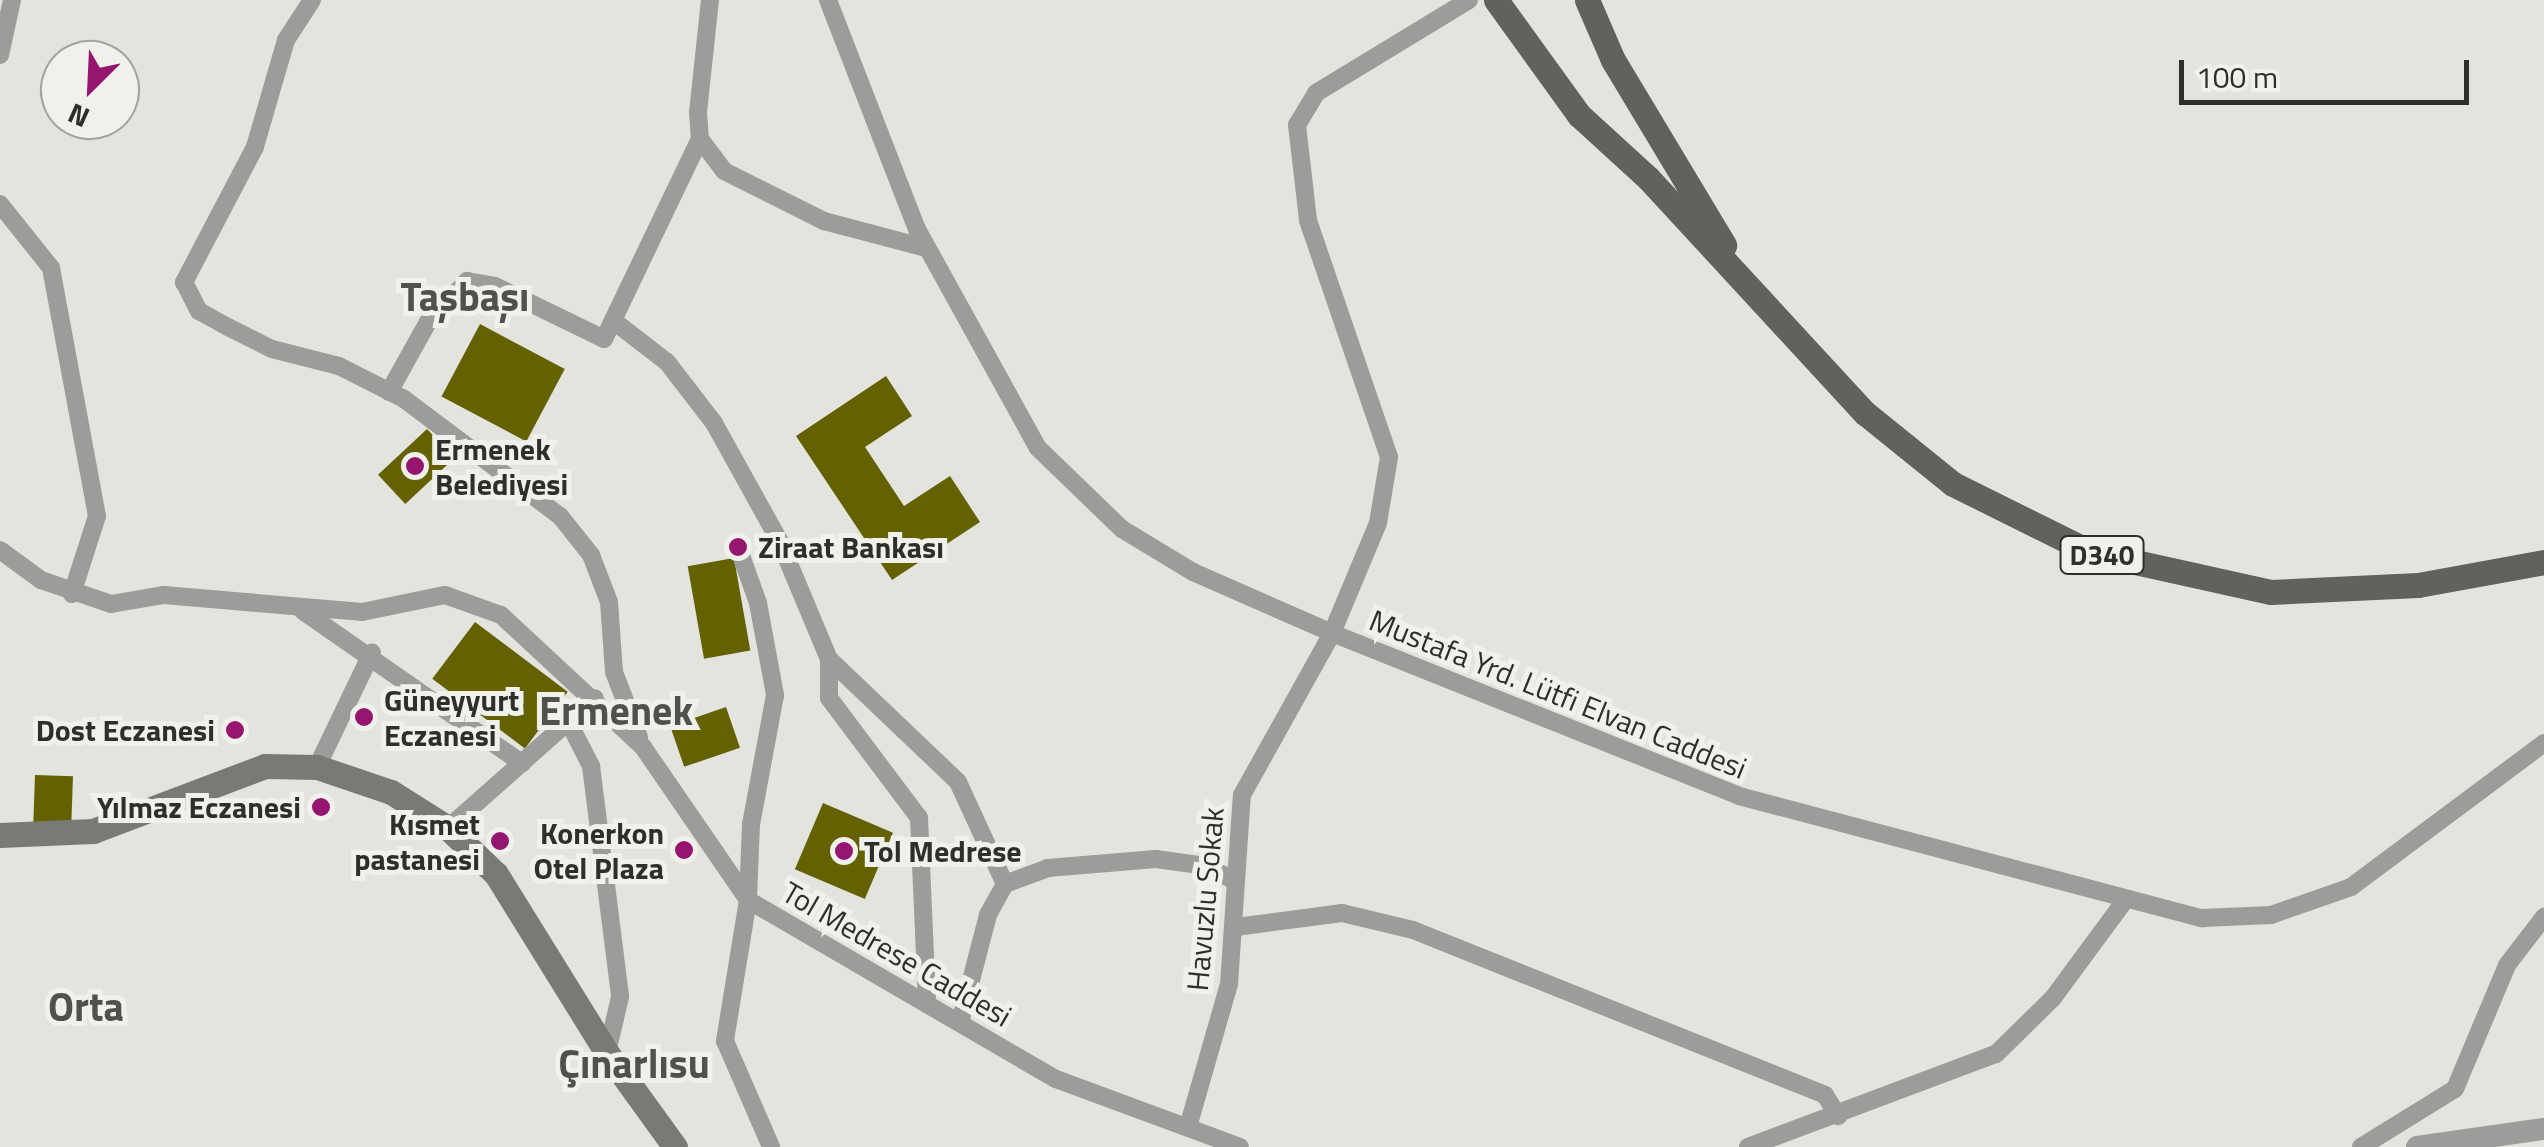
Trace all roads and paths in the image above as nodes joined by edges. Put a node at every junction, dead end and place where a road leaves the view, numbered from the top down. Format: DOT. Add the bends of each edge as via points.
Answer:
graph roads {
  1 [pos="12,0"];
  2 [pos="312,0"];
  3 [pos="710,0"];
  4 [pos="828,0"];
  5 [pos="1469,0"];
  6 [pos="1586,0"];
  7 [pos="1502,2"];
  8 [pos="0,55"];
  9 [pos="700,140"];
  10 [pos="0,203"];
  11 [pos="926,248"];
  12 [pos="1749,288"];
  13 [pos="616,322"];
  14 [pos="389,392"];
  15 [pos="738,547"];
  16 [pos="0,550"];
  17 [pos="2544,562"];
  18 [pos="72,594"];
  19 [pos="303,612"];
  20 [pos="1332,634"];
  21 [pos="372,652"];
  22 [pos="829,659"];
  23 [pos="595,698"];
  24 [pos="568,721"];
  25 [pos="2544,742"];
  26 [pos="642,747"];
  27 [pos="522,763"];
  28 [pos="316,767"];
  29 [pos="448,828"];
  30 [pos="0,835"];
  31 [pos="1235,881"];
  32 [pos="1006,884"];
  33 [pos="748,900"];
  34 [pos="2123,903"];
  35 [pos="2544,916"];
  36 [pos="1236,928"];
  37 [pos="927,999"];
  38 [pos="960,1019"];
  39 [pos="607,1054"];
  40 [pos="1838,1116"];
  41 [pos="1188,1127"];
  42 [pos="2544,1129"];
  43 [pos="675,1147"];
  44 [pos="771,1147"];
  45 [pos="1240,1147"];
  46 [pos="1748,1147"];
  47 [pos="2361,1147"];
  48 [pos="2417,1147"];
  1 -- 8 [label="street"];
  2 -- 14 [label="street" via="286,40 254,146 184,282 200,310 228,327"];
  3 -- 9 [label="street"];
  4 -- 11 [label="street, Mustafa Yrd. Lütfi Elvan Caddesi"];
  5 -- 20 [label="street, Havuzlu Sokak" via="1316,93 1297,125 1308,220 1389,458 1378,523"];
  6 -- 12 [label="main road, D340" via="1613,60"];
  7 -- 12 [label="main road, D340" via="1579,115"];
  9 -- 11 [label="street" via="724,172 778,200"];
  9 -- 13 [label="street"];
  10 -- 18 [label="street" via="51,268 97,516"];
  11 -- 20 [label="street, Mustafa Yrd. Lütfi Elvan Caddesi" via="1038,448 1078,492 1193,572"];
  12 -- 17 [label="main road, D340" via="1865,413 1954,484 2090,552 2271,592 2418,585"];
  13 -- 14 [label="street" via="604,339 543,306 467,281 428,322"];
  13 -- 22 [label="street" via="666,362 714,423 780,542"];
  14 -- 26 [label="street" via="560,516 591,555 610,602 614,672"];
  15 -- 33 [label="street, Tol Medrese Caddesi" via="758,603 775,695 751,824"];
  16 -- 18 [label="street"];
  18 -- 19 [label="street" via="111,604 164,595"];
  19 -- 21 [label="street" via="315,627"];
  19 -- 23 [label="street" via="362,612 445,595 501,615"];
  20 -- 31 [label="street, Havuzlu Sokak" via="1242,795"];
  20 -- 34 [label="street, Mustafa Yrd. Lütfi Elvan Caddesi" via="1739,796"];
  21 -- 27 [label="street"];
  21 -- 28 [label="street"];
  22 -- 32 [label="street" via="958,782"];
  22 -- 37 [label="street" via="828,698 919,818"];
  23 -- 24 [label="street"];
  23 -- 26 [label="street"];
  24 -- 27 [label="street"];
  24 -- 39 [label="street" via="591,766 620,997"];
  25 -- 34 [label="street, Mustafa Yrd. Lütfi Elvan Caddesi" via="2352,888 2271,915 2202,918"];
  26 -- 33 [label="street"];
  27 -- 29 [label="street"];
  28 -- 29 [label="main road" via="391,792"];
  28 -- 30 [label="main road" via="265,766 94,831"];
  29 -- 39 [label="main road" via="496,874 539,933"];
  31 -- 32 [label="street" via="1206,866 1156,859 1048,868"];
  31 -- 36 [label="street, Havuzlu Sokak"];
  32 -- 38 [label="street" via="988,915"];
  33 -- 37 [label="street, Tol Medrese Caddesi"];
  33 -- 44 [label="street" via="726,1041"];
  34 -- 40 [label="street" via="2053,998 1996,1054"];
  35 -- 47 [label="street" via="2507,965 2456,1089"];
  36 -- 40 [label="street" via="1342,913 1414,930 1825,1095"];
  36 -- 41 [label="street, Havuzlu Sokak" via="1215,1042"];
  37 -- 38 [label="street, Tol Medrese Caddesi"];
  38 -- 41 [label="street, Tol Medrese Caddesi" via="1056,1079"];
  39 -- 43 [label="main road"];
  40 -- 46 [label="street"];
  41 -- 45 [label="street, Tol Medrese Caddesi"];
  42 -- 48 [label="street"];
}
